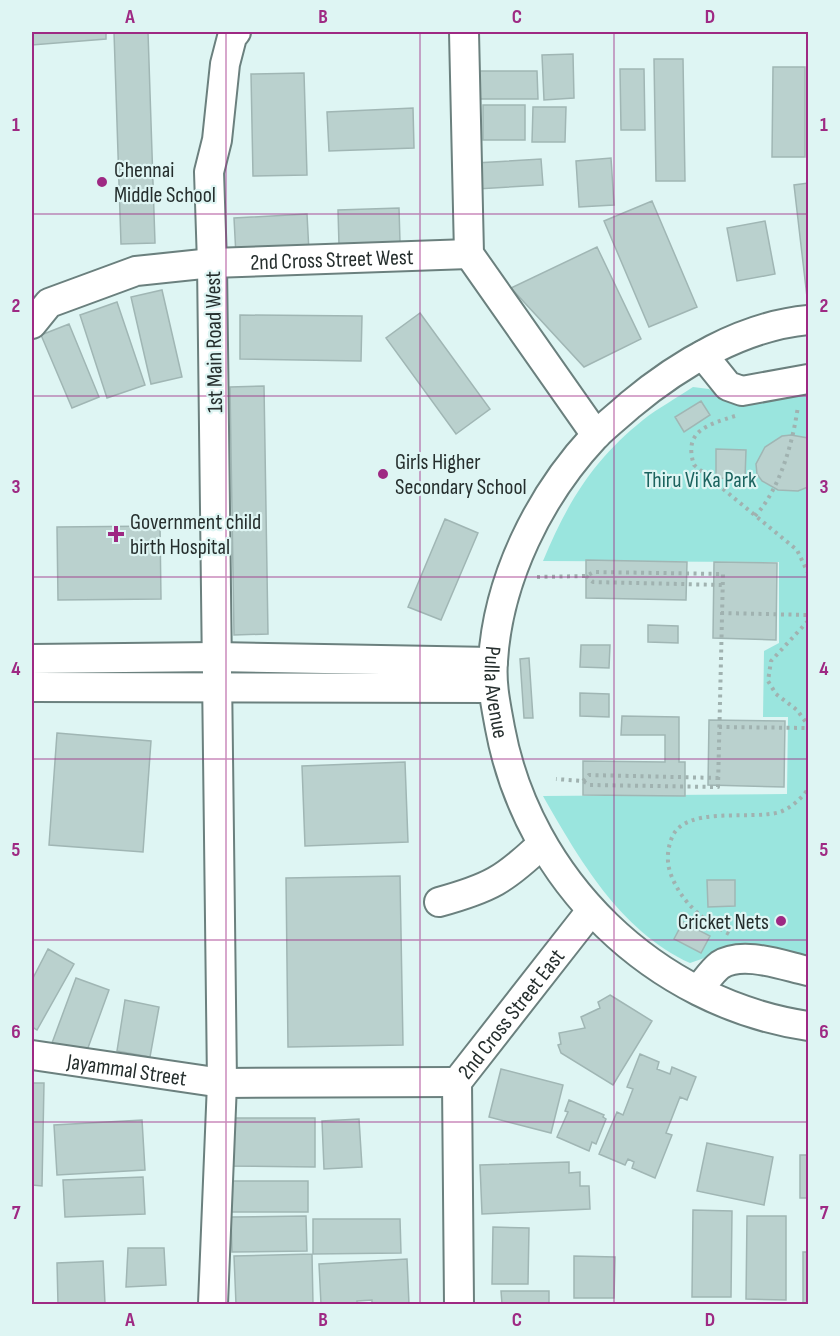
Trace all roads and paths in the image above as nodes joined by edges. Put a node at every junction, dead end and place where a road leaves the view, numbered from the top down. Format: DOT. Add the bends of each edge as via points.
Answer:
graph roads {
  1 [pos="236,32"];
  2 [pos="464,32"];
  3 [pos="469,254"];
  4 [pos="212,262"];
  5 [pos="808,320"];
  6 [pos="32,324"];
  7 [pos="703,356"];
  8 [pos="804,389"];
  9 [pos="745,412"];
  10 [pos="596,435"];
  11 [pos="755,516"];
  12 [pos="536,569"];
  13 [pos="808,573"];
  14 [pos="586,576"];
  15 [pos="723,585"];
  16 [pos="721,614"];
  17 [pos="808,615"];
  18 [pos="808,621"];
  19 [pos="216,657"];
  20 [pos="32,659"];
  21 [pos="493,675"];
  22 [pos="32,687"];
  23 [pos="216,688"];
  24 [pos="719,727"];
  25 [pos="808,727"];
  26 [pos="719,778"];
  27 [pos="556,780"];
  28 [pos="583,781"];
  29 [pos="808,789"];
  30 [pos="542,844"];
  31 [pos="439,902"];
  32 [pos="590,912"];
  33 [pos="739,939"];
  34 [pos="808,971"];
  35 [pos="698,990"];
  36 [pos="808,1026"];
  37 [pos="32,1055"];
  38 [pos="457,1082"];
  39 [pos="222,1083"];
  40 [pos="213,1305"];
  41 [pos="459,1305"];
  1 -- 4 [label="street, 1st Main Road West" via="225,64 217,140 209,172"];
  2 -- 3 [label="street"];
  3 -- 4 [label="street, 2nd Cross Street West"];
  3 -- 10 [label="street"];
  4 -- 6 [label="street, 2nd Cross Street West" via="136,272 49,303"];
  4 -- 19 [label="street, 1st Main Road West"];
  5 -- 7 [label="street, Pulla Avenue" via="765,329"];
  7 -- 8 [label="street" via="728,386 742,391"];
  7 -- 10 [label="street, Pulla Avenue" via="663,377"];
  8 -- 11 [label="path" via="772,492"];
  9 -- 11 [label="path" via="708,425 691,440 690,450 694,465"];
  10 -- 21 [label="street, Pulla Avenue" via="553,488 529,531 498,618"];
  11 -- 13 [label="path" via="796,550"];
  12 -- 14 [label="path" via="534,577"];
  14 -- 15 [label="path" via="594,582"];
  14 -- 15 [label="path" via="594,572 723,574"];
  15 -- 16 [label="path"];
  16 -- 17 [label="path"];
  16 -- 24 [label="path"];
  18 -- 25 [label="path" via="768,669 768,681 776,694 797,710"];
  19 -- 20 [label="street"];
  19 -- 21 [label="street"];
  19 -- 23 [label="street, 1st Main Road West"];
  21 -- 23 [label="street"];
  21 -- 30 [label="street, Pulla Avenue" via="505,757 527,817"];
  22 -- 23 [label="street"];
  23 -- 39 [label="street, 1st Main Road West"];
  24 -- 25 [label="path"];
  24 -- 26 [label="path"];
  26 -- 28 [label="path" via="589,775"];
  26 -- 28 [label="path" via="718,787 590,785"];
  27 -- 28 [label="path"];
  29 -- 33 [label="path" via="781,811 700,818 673,831 669,869 677,890 692,910"];
  30 -- 31 [label="street" via="509,875 479,891"];
  30 -- 32 [label="street, Pulla Avenue"];
  32 -- 35 [label="street, Pulla Avenue" via="638,952"];
  32 -- 38 [label="street, 2nd Cross Street East"];
  34 -- 35 [label="street" via="732,960 719,965"];
  35 -- 36 [label="street, Pulla Avenue" via="745,1011"];
  37 -- 39 [label="street, Jayammal Street"];
  38 -- 39 [label="street, Jayammal Street"];
  38 -- 41 [label="street, 2nd Cross Street East"];
  39 -- 40 [label="street, 1st Main Road West"];
}
